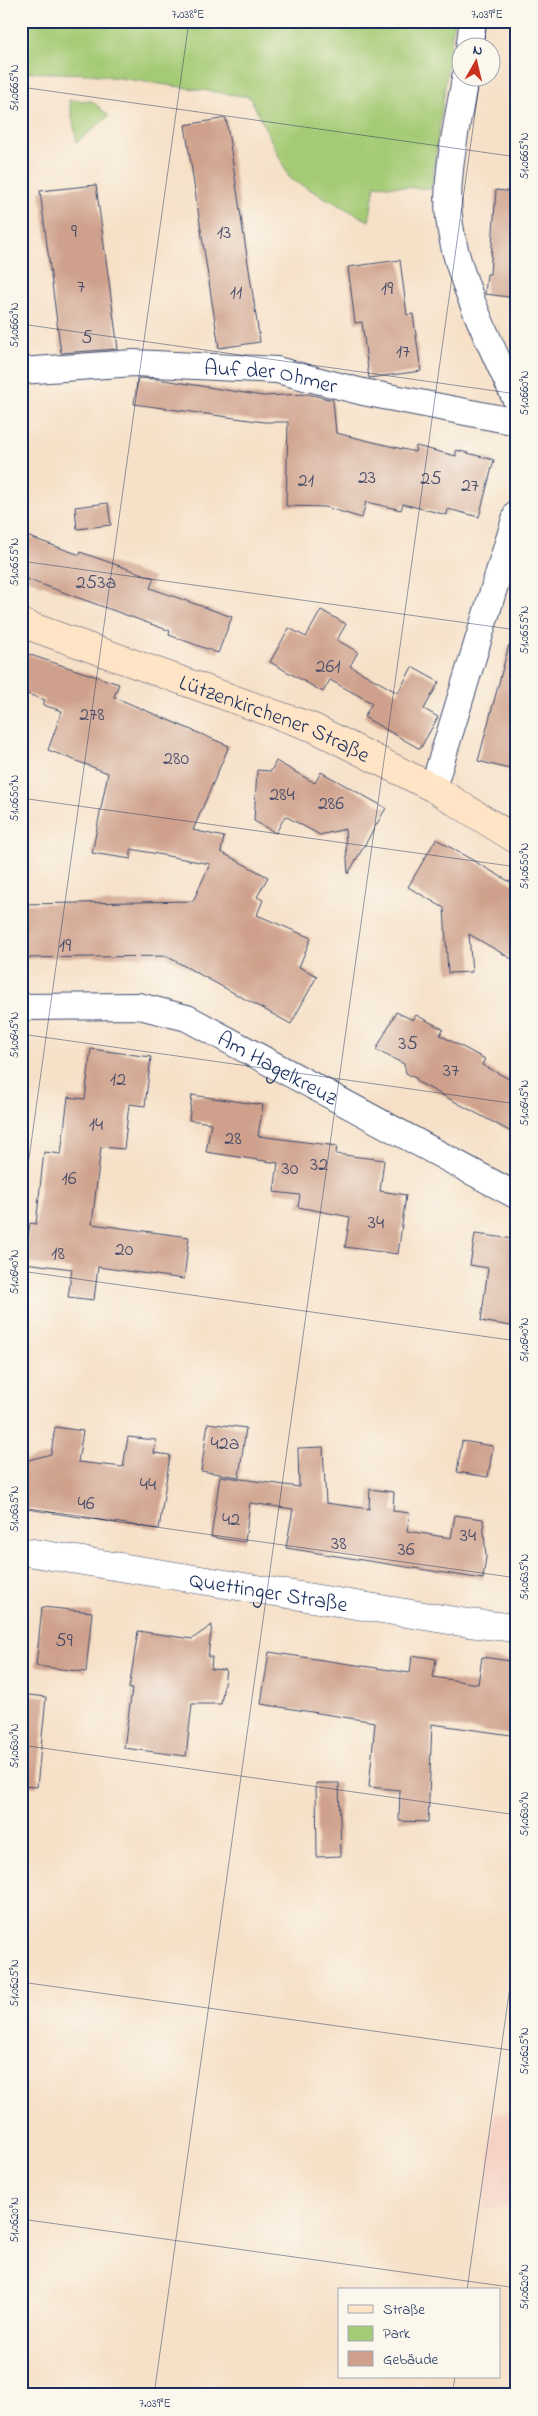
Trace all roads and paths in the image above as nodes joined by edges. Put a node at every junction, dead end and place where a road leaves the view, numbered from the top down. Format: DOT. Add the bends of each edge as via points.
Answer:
graph roads {
  1 [pos="474,21"];
  2 [pos="471,38"];
  3 [pos="463,88"];
  4 [pos="21,371"];
  5 [pos="517,402"];
  6 [pos="517,422"];
  7 [pos="517,513"];
  8 [pos="21,623"];
  9 [pos="433,788"];
  10 [pos="517,840"];
  11 [pos="21,1007"];
  12 [pos="517,1196"];
  13 [pos="21,1551"];
  14 [pos="517,1628"];
  1 -- 2 [label="street"];
  3 -- 5 [label="street" via="453,155 450,223 457,261"];
  4 -- 6 [label="street, Auf der Ohmer" via="134,363 277,370 363,392"];
  7 -- 9 [label="street"];
  8 -- 9 [label="main road, Lützenkirchener Straße" via="314,728"];
  9 -- 10 [label="main road, Lützenkirchener Straße"];
  11 -- 12 [label="street, Am Hagelkreuz" via="139,1006 186,1018"];
  13 -- 14 [label="street, Quettinger Straße" via="468,1623"];
}
